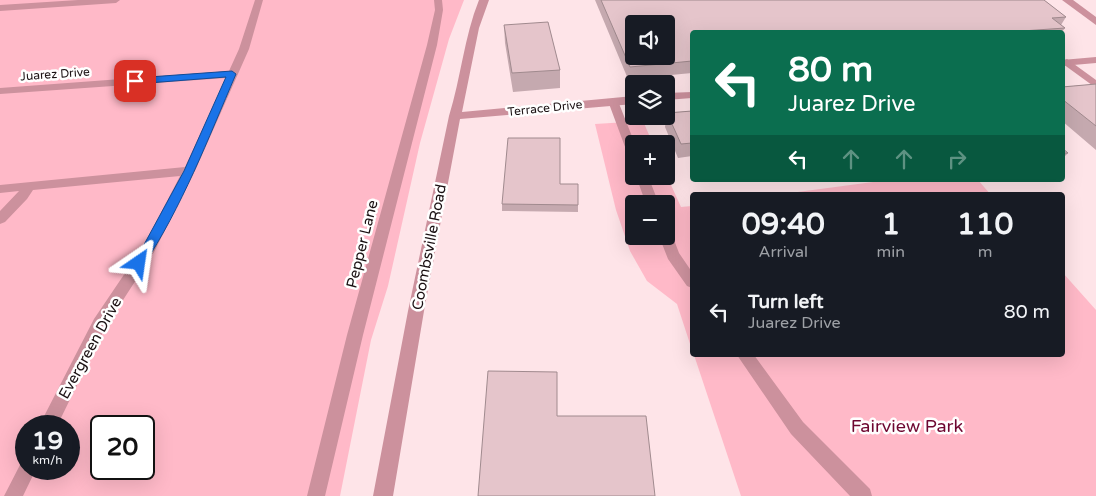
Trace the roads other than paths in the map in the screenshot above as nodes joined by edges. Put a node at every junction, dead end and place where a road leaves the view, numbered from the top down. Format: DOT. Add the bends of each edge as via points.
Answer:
graph roads {
  1 [pos="116,0"];
  2 [pos="259,0"];
  3 [pos="438,0"];
  4 [pos="484,0"];
  5 [pos="1067,0"];
  6 [pos="0,8"];
  7 [pos="1096,22"];
  8 [pos="1096,60"];
  9 [pos="1065,63"];
  10 [pos="232,74"];
  11 [pos="1096,85"];
  12 [pos="0,91"];
  13 [pos="690,94"];
  14 [pos="675,96"];
  15 [pos="625,100"];
  16 [pos="613,101"];
  17 [pos="455,116"];
  18 [pos="626,135"];
  19 [pos="189,171"];
  20 [pos="29,187"];
  21 [pos="0,189"];
  22 [pos="0,219"];
  23 [pos="669,245"];
  24 [pos="690,279"];
  25 [pos="746,357"];
  26 [pos="54,415"];
  27 [pos="21,480"];
  28 [pos="13,496"];
  29 [pos="316,496"];
  30 [pos="383,496"];
  31 [pos="863,496"];
  1 -- 6 [label="lane"];
  2 -- 10 [label="lane, Evergreen Drive"];
  3 -- 29 [label="lane, Pepper Lane" via="432,45 357,326"];
  4 -- 17 [label="street, Coombsville Road"];
  5 -- 7 [label="street"];
  8 -- 9 [label="street"];
  9 -- 11 [label="lane"];
  10 -- 12 [label="lane, Juarez Drive"];
  10 -- 19 [label="lane, Evergreen Drive"];
  13 -- 14 [label="street"];
  15 -- 16 [label="street, Terrace Drive"];
  16 -- 17 [label="street, Terrace Drive"];
  16 -- 18 [label="lane"];
  17 -- 30 [label="street, Coombsville Road"];
  19 -- 20 [label="lane"];
  19 -- 26 [label="lane, Evergreen Drive" via="149,248 99,324"];
  20 -- 21 [label="lane"];
  20 -- 22 [label="lane"];
  23 -- 24 [label="lane"];
  25 -- 31 [label="lane" via="797,428"];
  27 -- 28 [label="lane"];
}
